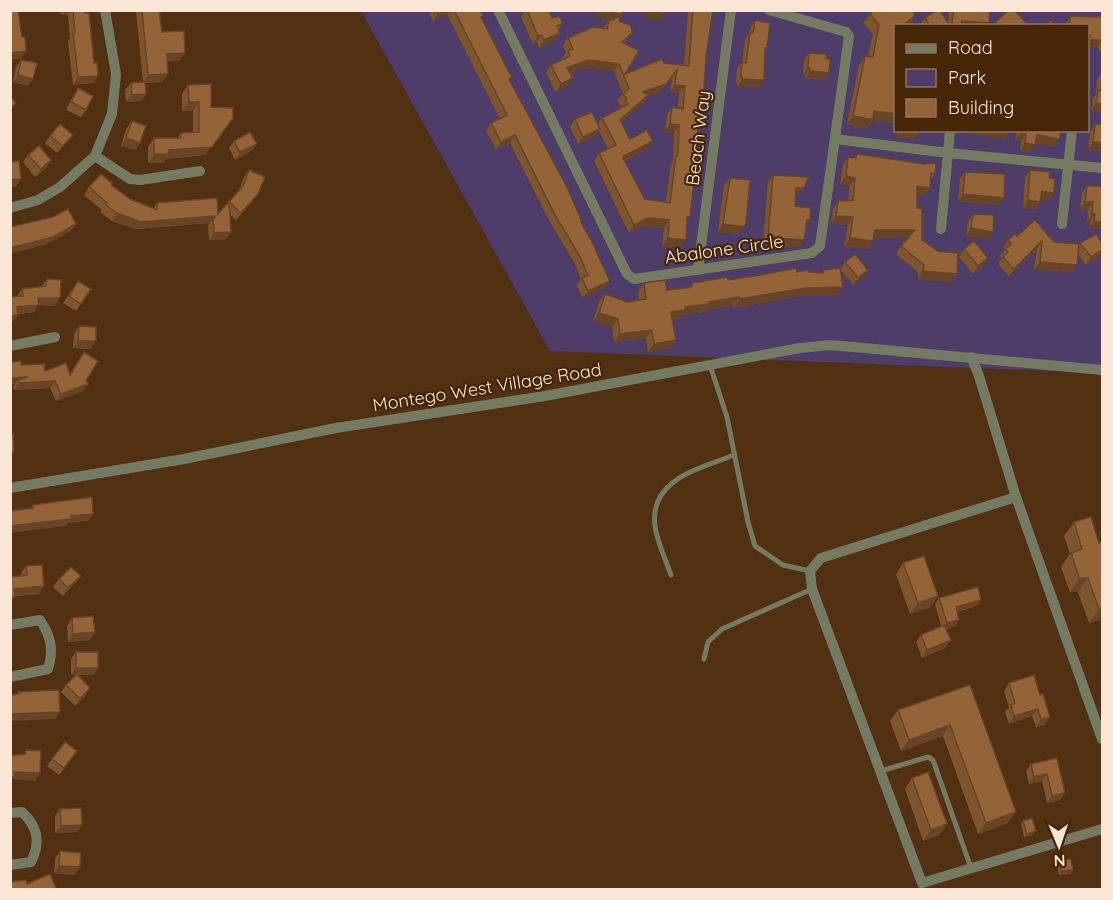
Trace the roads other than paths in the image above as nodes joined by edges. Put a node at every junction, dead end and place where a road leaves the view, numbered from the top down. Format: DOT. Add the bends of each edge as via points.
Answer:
graph roads {
  1 [pos="105,10"];
  2 [pos="498,10"];
  3 [pos="731,10"];
  4 [pos="769,10"];
  5 [pos="950,132"];
  6 [pos="1072,132"];
  7 [pos="835,139"];
  8 [pos="948,153"];
  9 [pos="95,156"];
  10 [pos="1070,164"];
  11 [pos="1102,168"];
  12 [pos="200,171"];
  13 [pos="10,208"];
  14 [pos="1062,224"];
  15 [pos="941,229"];
  16 [pos="698,270"];
  17 [pos="54,337"];
  18 [pos="10,346"];
  19 [pos="971,357"];
  20 [pos="710,365"];
  21 [pos="1102,370"];
  22 [pos="734,455"];
  23 [pos="10,488"];
  24 [pos="1016,497"];
  25 [pos="810,571"];
  26 [pos="671,575"];
  27 [pos="812,589"];
  28 [pos="10,625"];
  29 [pos="704,659"];
  30 [pos="10,677"];
  31 [pos="1102,739"];
  32 [pos="880,771"];
  33 [pos="10,813"];
  34 [pos="1102,829"];
  35 [pos="10,865"];
  36 [pos="971,868"];
  1 -- 9 [label="street" via="116,74 112,114"];
  2 -- 16 [label="street, Abalone Circle" via="627,274 634,279"];
  3 -- 16 [label="street, Beach Way"];
  4 -- 7 [label="street, Abalone Circle" via="848,34"];
  5 -- 8 [label="street"];
  6 -- 10 [label="street"];
  7 -- 8 [label="street"];
  7 -- 16 [label="street, Abalone Circle" via="817,251"];
  8 -- 10 [label="street"];
  8 -- 15 [label="street"];
  9 -- 12 [label="street" via="130,179"];
  9 -- 13 [label="street" via="60,187 38,200"];
  10 -- 11 [label="street"];
  10 -- 14 [label="street"];
  17 -- 18 [label="street"];
  19 -- 20 [label="street, Montego West Village Road" via="831,345"];
  19 -- 21 [label="street, Montego West Village Road"];
  19 -- 24 [label="street"];
  20 -- 22 [label="lane" via="727,417"];
  20 -- 23 [label="street, Montego West Village Road"];
  22 -- 25 [label="lane" via="755,546 783,565"];
  22 -- 26 [label="lane" via="670,483 656,501 655,526"];
  24 -- 25 [label="street" via="821,558"];
  24 -- 31 [label="street"];
  25 -- 27 [label="street"];
  27 -- 29 [label="lane" via="722,629 708,642"];
  27 -- 32 [label="street"];
  28 -- 30 [label="street" via="40,620 52,644 52,658 48,669"];
  32 -- 36 [label="lane" via="928,757 933,760"];
  32 -- 36 [label="street" via="922,883"];
  33 -- 35 [label="street" via="22,812 30,819 38,840 31,862"];
  34 -- 36 [label="street"];
}
